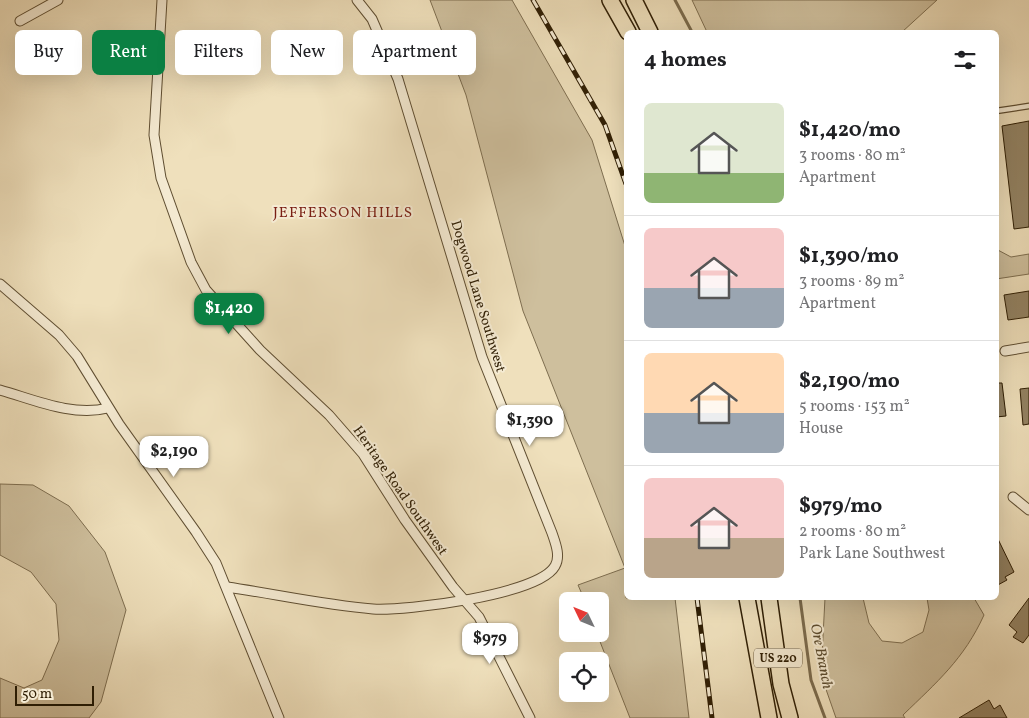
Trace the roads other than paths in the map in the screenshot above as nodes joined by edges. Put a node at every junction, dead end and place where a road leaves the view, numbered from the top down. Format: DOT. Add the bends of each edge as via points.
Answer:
graph roads {
  1 [pos="58,0"];
  2 [pos="162,0"];
  3 [pos="357,0"];
  4 [pos="610,0"];
  5 [pos="634,0"];
  6 [pos="20,21"];
  7 [pos="627,30"];
  8 [pos="649,30"];
  9 [pos="1029,106"];
  10 [pos="999,111"];
  11 [pos="0,284"];
  12 [pos="1029,347"];
  13 [pos="1004,351"];
  14 [pos="0,390"];
  15 [pos="108,408"];
  16 [pos="1013,497"];
  17 [pos="1029,510"];
  18 [pos="227,587"];
  19 [pos="747,600"];
  20 [pos="769,600"];
  21 [pos="466,601"];
  22 [pos="279,718"];
  23 [pos="530,718"];
  24 [pos="769,718"];
  25 [pos="790,718"];
  1 -- 6 [label="street"];
  2 -- 21 [label="street, Heritage Road Southwest" via="154,135 156,154 161,178 196,275 253,344 347,434 452,587"];
  3 -- 21 [label="street, Dogwood Lane Southwest" via="372,19 398,79 482,357 558,556 549,572 521,586"];
  4 -- 7 [label="highway"];
  5 -- 8 [label="highway"];
  9 -- 10 [label="lane"];
  11 -- 15 [label="street" via="66,343"];
  12 -- 13 [label="street"];
  14 -- 15 [label="street" via="78,411"];
  15 -- 18 [label="street" via="196,532"];
  16 -- 17 [label="street"];
  18 -- 21 [label="street, Dogwood Lane Southwest" via="372,608"];
  18 -- 22 [label="street"];
  19 -- 24 [label="highway, US 220"];
  20 -- 25 [label="highway, US 220" via="781,684"];
  21 -- 23 [label="street, Heritage Road Southwest" via="479,617"];
}
